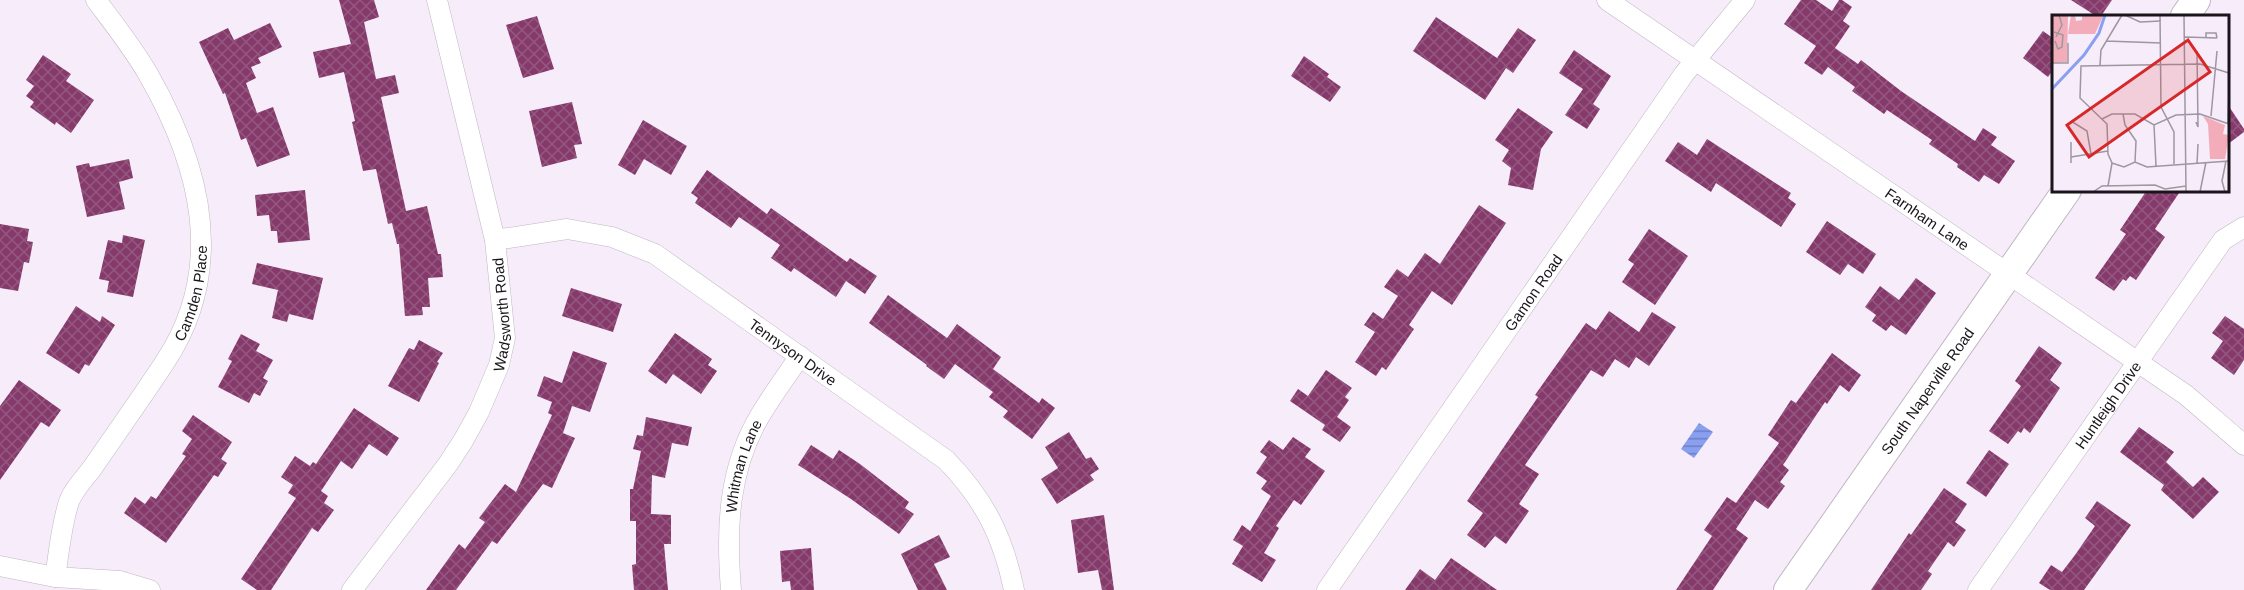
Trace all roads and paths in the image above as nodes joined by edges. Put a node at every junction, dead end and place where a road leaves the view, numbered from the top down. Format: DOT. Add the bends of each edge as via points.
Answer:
graph roads {
  1 [pos="96,0"];
  2 [pos="436,0"];
  3 [pos="1607,0"];
  4 [pos="1745,0"];
  5 [pos="2196,0"];
  6 [pos="2186,15"];
  7 [pos="1697,60"];
  8 [pos="2066,192"];
  9 [pos="2244,226"];
  10 [pos="495,240"];
  11 [pos="2010,274"];
  12 [pos="800,356"];
  13 [pos="2137,362"];
  14 [pos="2244,445"];
  15 [pos="0,566"];
  16 [pos="55,576"];
  17 [pos="150,590"];
  18 [pos="352,590"];
  19 [pos="731,590"];
  20 [pos="1014,590"];
  21 [pos="1327,590"];
  22 [pos="1788,590"];
  23 [pos="1978,590"];
  1 -- 16 [label="street, Camden Place" via="147,72 178,136 201,212 202,257 182,333 68,502"];
  2 -- 10 [label="street, Wadsworth Road"];
  3 -- 7 [label="street, Farnham Lane"];
  4 -- 7 [label="street, Gamon Road"];
  5 -- 6 [label="main road"];
  7 -- 11 [label="street, Farnham Lane"];
  7 -- 21 [label="street, Gamon Road"];
  8 -- 11 [label="main road, South Naperville Road"];
  9 -- 13 [label="street, Huntleigh Drive" via="2223,240"];
  10 -- 12 [label="street, Tennyson Drive" via="567,229 625,241 655,254"];
  10 -- 18 [label="street, Wadsworth Road" via="505,338 499,365 479,412 448,464"];
  11 -- 13 [label="street, Farnham Lane"];
  11 -- 22 [label="main road, South Naperville Road"];
  12 -- 19 [label="street, Whitman Lane" via="760,415 739,463 729,510"];
  12 -- 20 [label="street, Tennyson Drive" via="934,450 966,481 994,524"];
  13 -- 14 [label="street, Farnham Lane" via="2186,394"];
  13 -- 23 [label="street, Huntleigh Drive"];
  15 -- 16 [label="street"];
  16 -- 17 [label="street" via="120,581"];
}
